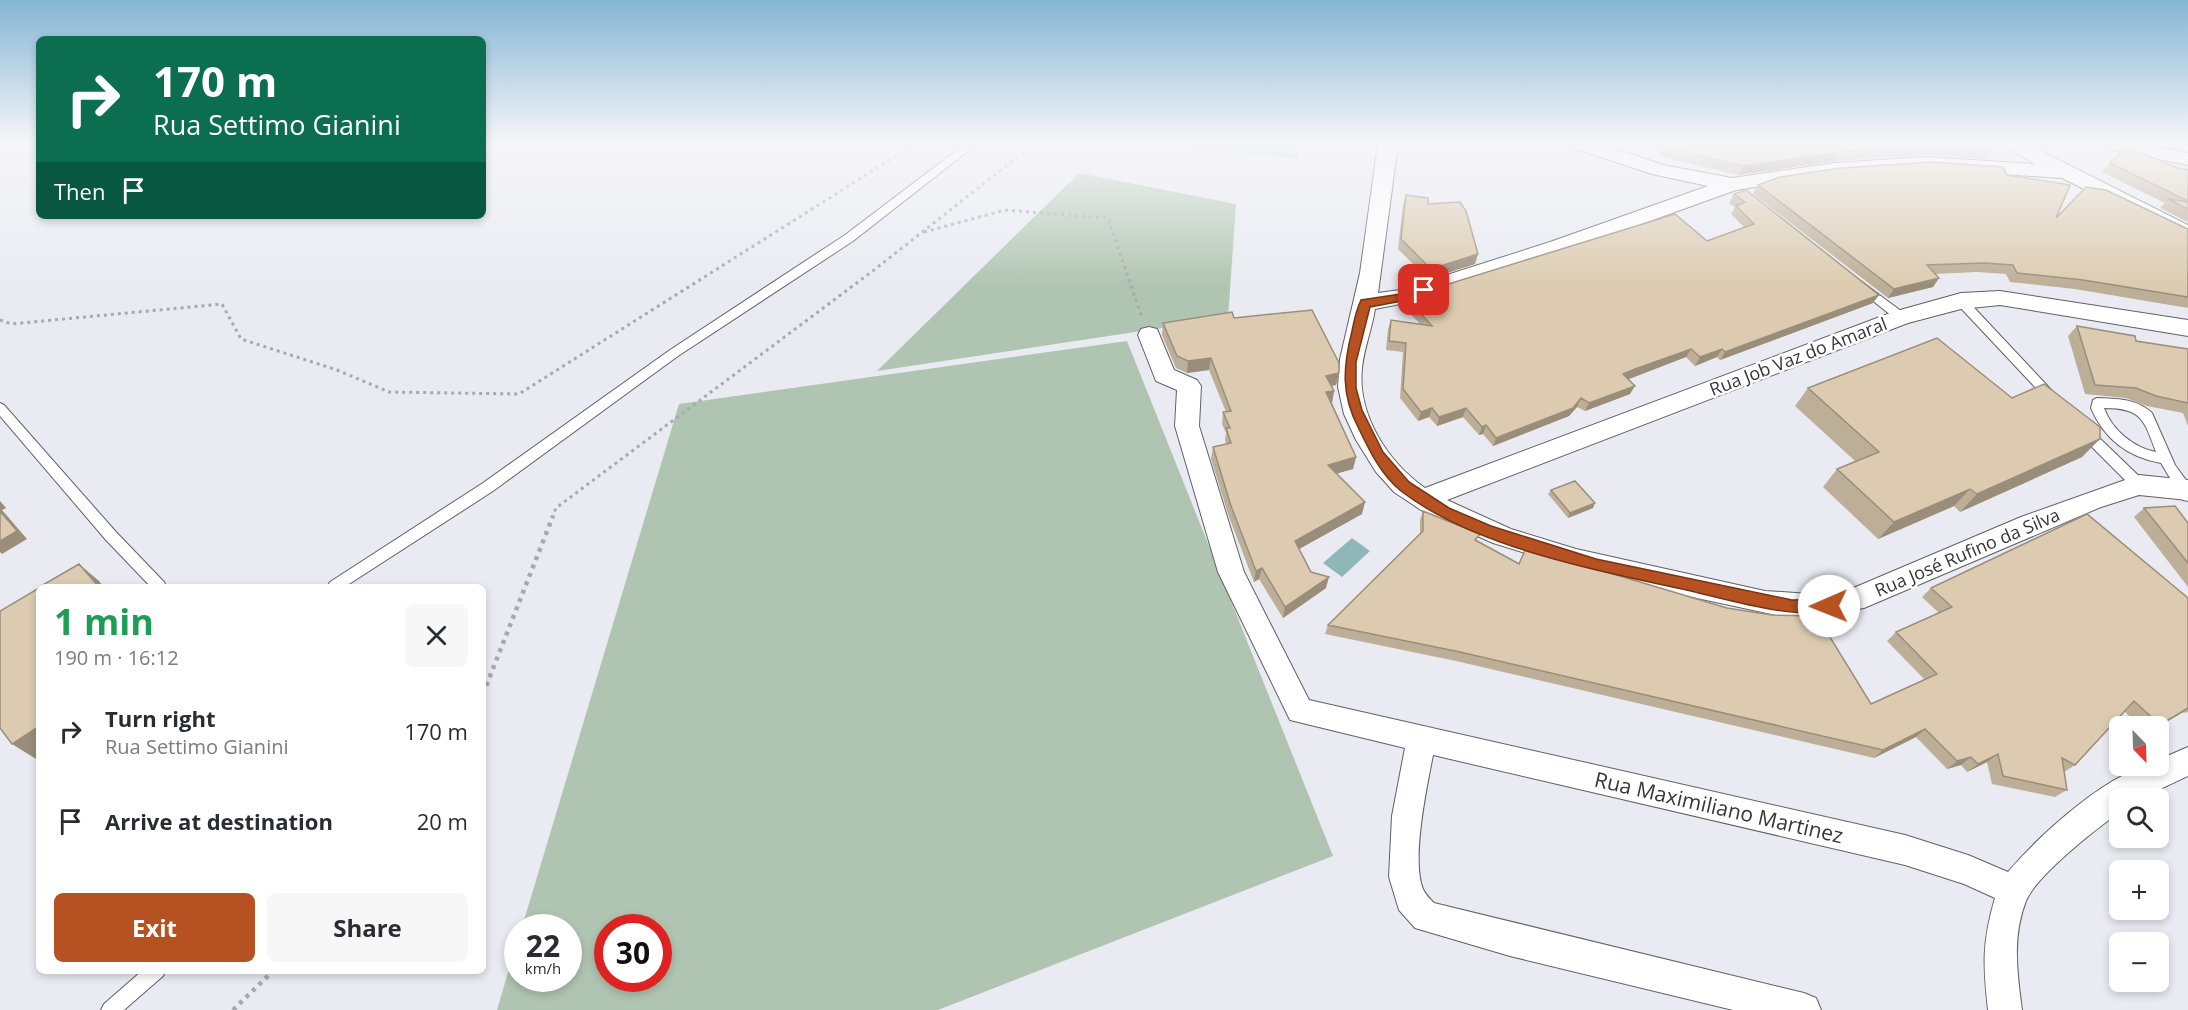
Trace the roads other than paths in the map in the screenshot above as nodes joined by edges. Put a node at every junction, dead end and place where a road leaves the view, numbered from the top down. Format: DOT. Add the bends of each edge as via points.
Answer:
graph roads {
  1 [pos="910,191"];
  2 [pos="1381,191"];
  3 [pos="1736,191"];
  4 [pos="2104,191"];
  5 [pos="2188,234"];
  6 [pos="1856,281"];
  7 [pos="1961,301"];
  8 [pos="1365,303"];
  9 [pos="1901,317"];
  10 [pos="2188,328"];
  11 [pos="1149,335"];
  12 [pos="0,408"];
  13 [pos="2166,459"];
  14 [pos="2139,485"];
  15 [pos="2187,492"];
  16 [pos="1423,499"];
  17 [pos="157,584"];
  18 [pos="338,584"];
  19 [pos="1422,738"];
  20 [pos="2188,761"];
  21 [pos="2013,890"];
  22 [pos="152,974"];
  23 [pos="110,1010"];
  24 [pos="1804,1010"];
  25 [pos="2005,1010"];
  1 -- 18 [label="lane" via="849,238 674,353 488,487"];
  2 -- 8 [label="street, Rua José Rufino da Silva"];
  3 -- 8 [label="street" via="1402,297"];
  4 -- 5 [label="street"];
  6 -- 9 [label="lane"];
  7 -- 9 [label="street, Rua Job Vaz do Amaral"];
  7 -- 10 [label="street, Rua Job Vaz do Amaral" via="2019,300"];
  7 -- 14 [label="lane"];
  8 -- 16 [label="street, Rua José Rufino da Silva" via="1350,362 1355,410 1390,472"];
  9 -- 16 [label="street, Rua Job Vaz do Amaral"];
  11 -- 19 [label="street, Rua Maximiliano Martinez" via="1164,375 1189,386 1187,426 1231,572 1300,711"];
  12 -- 17 [label="lane"];
  13 -- 13 [label="lane" via="2130,448 2099,414 2097,403 2133,405 2148,413"];
  13 -- 15 [label="lane"];
  14 -- 15 [label="street, Rua José Rufino da Silva"];
  14 -- 16 [label="street, Rua José Rufino da Silva" via="2030,524 1854,600 1811,606 1765,602 1596,565 1486,531"];
  19 -- 21 [label="street, Rua Maximiliano Martinez" via="1905,850 1968,870"];
  19 -- 24 [label="street" via="1405,836 1406,889 1426,917"];
  20 -- 21 [label="street" via="2122,792 2090,815 2034,865"];
  21 -- 25 [label="street" via="2001,941"];
  22 -- 23 [label="lane"];
}
